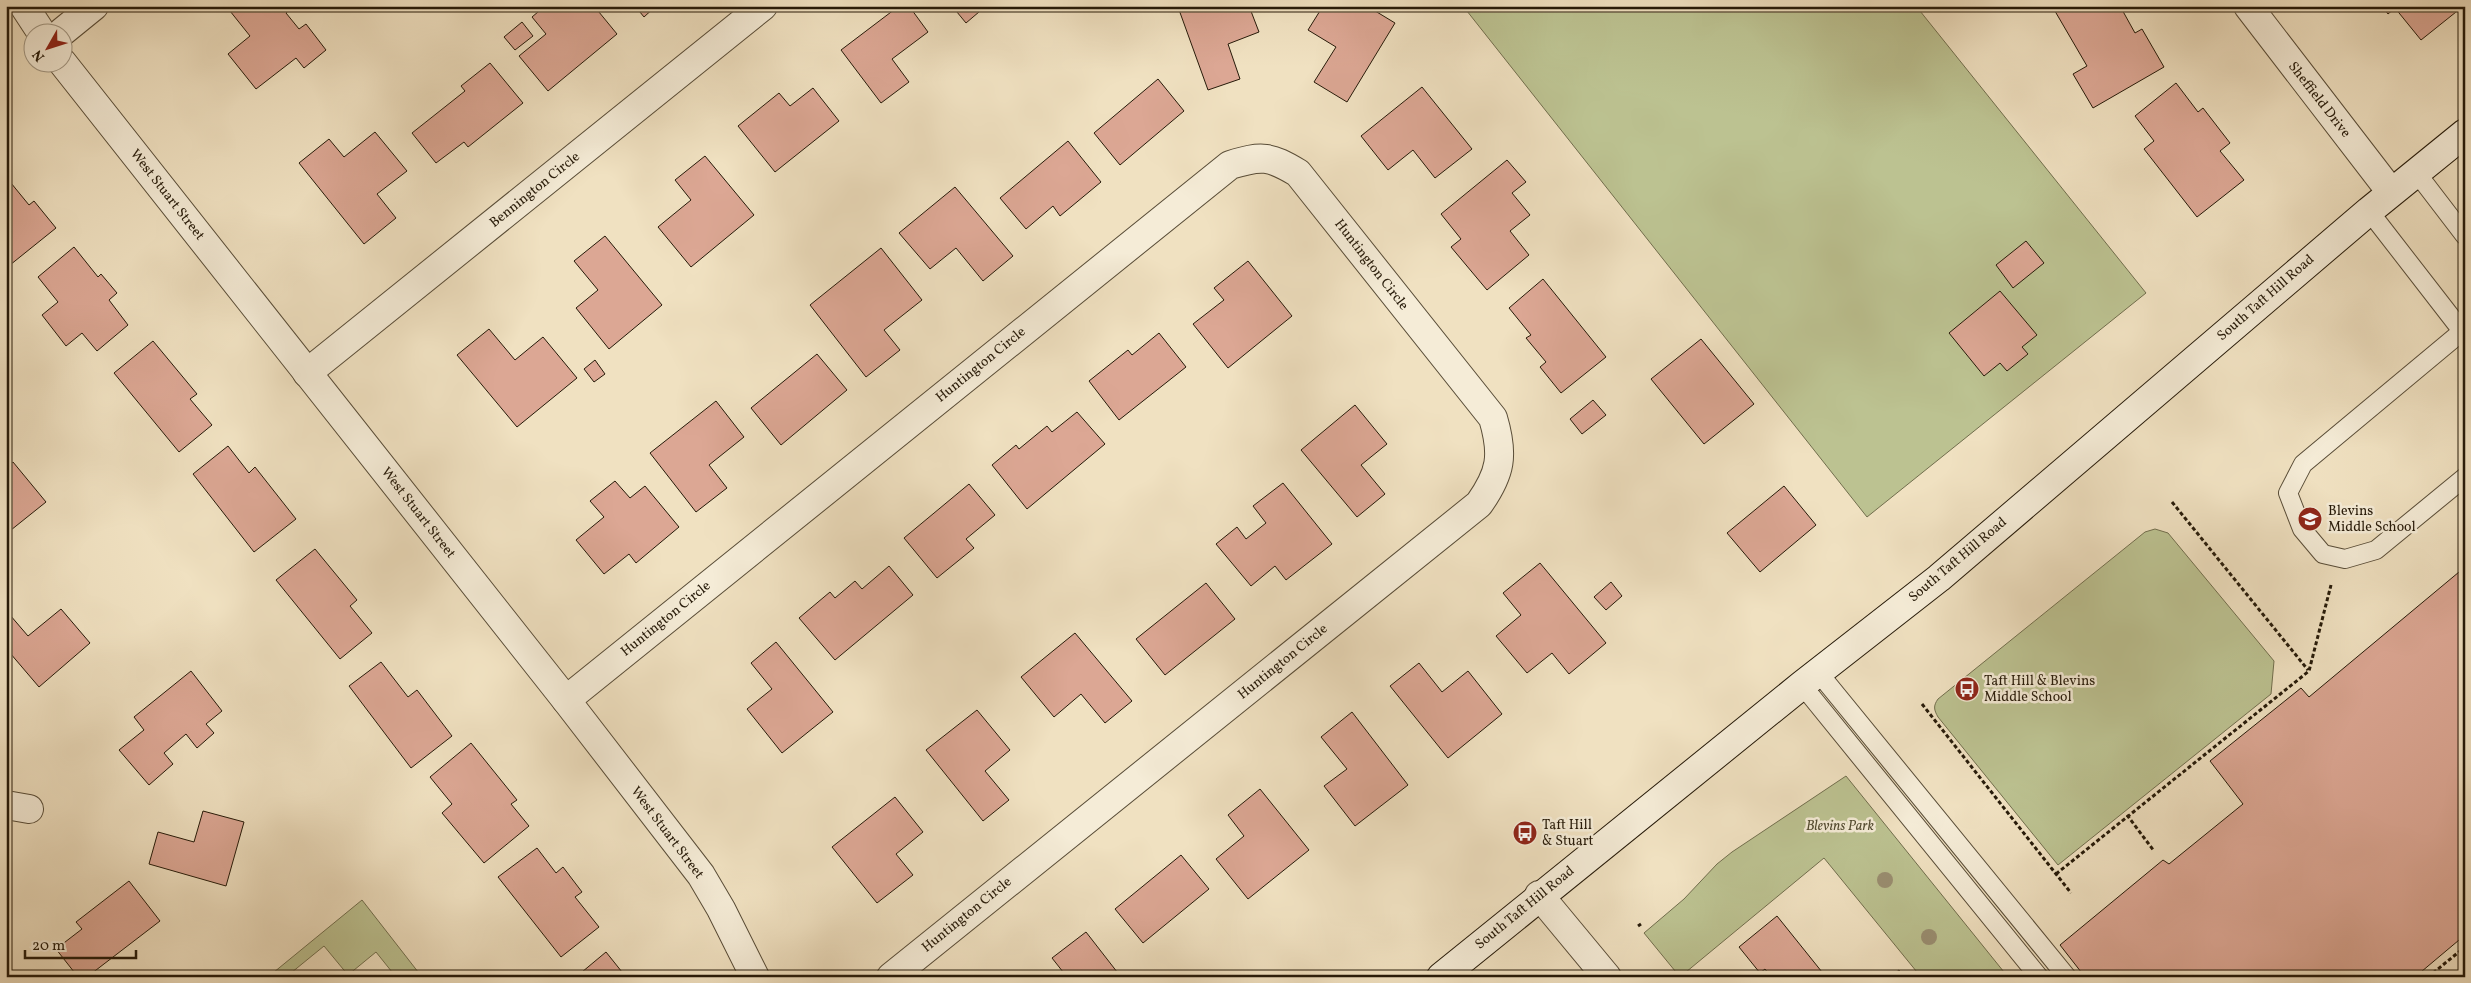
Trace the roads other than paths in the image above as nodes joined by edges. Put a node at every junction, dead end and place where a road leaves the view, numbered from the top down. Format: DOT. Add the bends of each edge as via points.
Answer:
graph roads {
  1 [pos="24,6"];
  2 [pos="94,6"];
  3 [pos="763,6"];
  4 [pos="2248,6"];
  5 [pos="34,22"];
  6 [pos="72,24"];
  7 [pos="70,72"];
  8 [pos="2465,133"];
  9 [pos="2416,172"];
  10 [pos="2391,192"];
  11 [pos="2369,211"];
  12 [pos="2465,236"];
  13 [pos="2463,330"];
  14 [pos="307,373"];
  15 [pos="2465,477"];
  16 [pos="1810,679"];
  17 [pos="566,700"];
  18 [pos="1540,896"];
  19 [pos="754,977"];
  20 [pos="891,977"];
  21 [pos="1442,977"];
  22 [pos="1607,977"];
  23 [pos="2039,977"];
  24 [pos="2067,977"];
  1 -- 5 [label="street"];
  2 -- 6 [label="street"];
  3 -- 14 [label="street, Bennington Circle"];
  4 -- 10 [label="street, Sheffield Drive"];
  7 -- 14 [label="street, West Stuart Street"];
  8 -- 9 [label="street, South Taft Hill Road"];
  9 -- 10 [label="street, South Taft Hill Road"];
  9 -- 12 [label="lane"];
  10 -- 11 [label="street, South Taft Hill Road"];
  11 -- 13 [label="lane"];
  11 -- 16 [label="street, South Taft Hill Road" via="1946,571"];
  13 -- 15 [label="lane" via="2303,464 2288,493 2302,529 2323,554 2345,559 2376,550"];
  14 -- 17 [label="street, West Stuart Street"];
  16 -- 18 [label="street, South Taft Hill Road"];
  16 -- 23 [label="lane"];
  16 -- 24 [label="lane"];
  17 -- 19 [label="street, West Stuart Street" via="700,876 721,909"];
  17 -- 20 [label="street, Huntington Circle" via="1230,165 1254,157 1278,160 1298,173 1493,418 1500,441 1500,464 1492,486 1479,504"];
  18 -- 21 [label="street, South Taft Hill Road"];
  18 -- 22 [label="street"];
}
